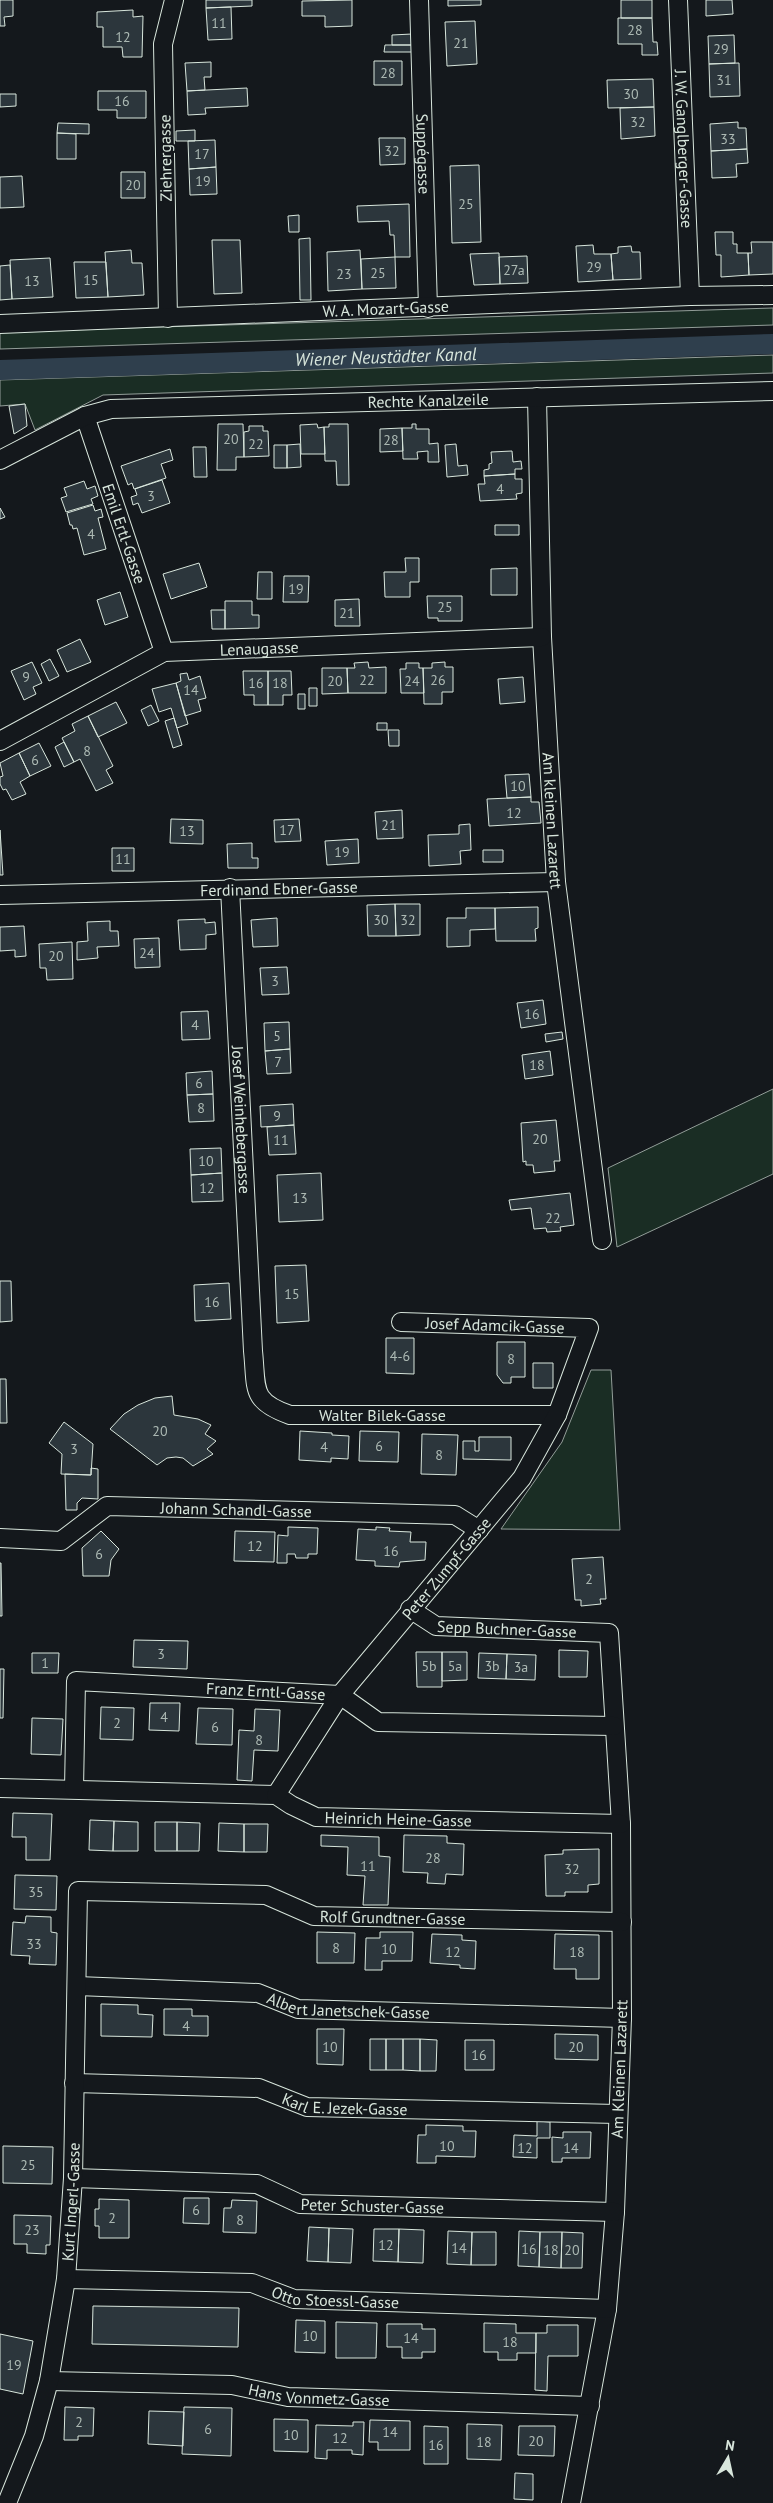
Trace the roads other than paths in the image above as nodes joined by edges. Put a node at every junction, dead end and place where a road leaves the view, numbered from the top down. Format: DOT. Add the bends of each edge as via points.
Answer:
graph roads {
  1 [pos="174,0"];
  2 [pos="419,0"];
  3 [pos="678,0"];
  4 [pos="773,295"];
  5 [pos="690,296"];
  6 [pos="428,308"];
  7 [pos="168,318"];
  8 [pos="0,324"];
  9 [pos="773,390"];
  10 [pos="537,397"];
  11 [pos="85,416"];
  12 [pos="0,460"];
  13 [pos="542,637"];
  14 [pos="164,652"];
  15 [pos="0,741"];
  16 [pos="556,882"];
  17 [pos="230,888"];
  18 [pos="0,895"];
  19 [pos="602,1240"];
  20 [pos="401,1322"];
  21 [pos="589,1328"];
  22 [pos="253,1351"];
  23 [pos="557,1416"];
  24 [pos="478,1530"];
  25 [pos="0,1538"];
  26 [pos="410,1609"];
  27 [pos="609,1633"];
  28 [pos="340,1695"];
  29 [pos="614,1726"];
  30 [pos="0,1788"];
  31 [pos="74,1789"];
  32 [pos="276,1795"];
  33 [pos="621,1824"];
  34 [pos="78,1891"];
  35 [pos="622,1922"];
  36 [pos="76,1986"];
  37 [pos="622,2018"];
  38 [pos="74,2083"];
  39 [pos="617,2114"];
  40 [pos="73,2178"];
  41 [pos="615,2212"];
  42 [pos="66,2279"];
  43 [pos="607,2309"];
  44 [pos="49,2381"];
  45 [pos="590,2406"];
  46 [pos="7,2503"];
  47 [pos="572,2503"];
  1 -- 7 [label="street, Ziehrergasse" via="163,44"];
  2 -- 6 [label="street, Suppégasse"];
  3 -- 5 [label="street, J. W. Ganglberger-Gasse"];
  4 -- 5 [label="street, W. A. Mozart-Gasse"];
  5 -- 6 [label="street, W. A. Mozart-Gasse"];
  6 -- 7 [label="street, W. A. Mozart-Gasse"];
  7 -- 8 [label="street, W. A. Mozart-Gasse"];
  9 -- 10 [label="street, Rechte Kanalzeile"];
  10 -- 11 [label="street, Rechte Kanalzeile" via="112,409"];
  10 -- 13 [label="street, Am kleinen Lazarett"];
  11 -- 12 [label="street, Rechte Kanalzeile"];
  11 -- 14 [label="street, Emil Ertl-Gasse"];
  13 -- 14 [label="street, Lenaugasse"];
  13 -- 16 [label="street, Am kleinen Lazarett"];
  14 -- 15 [label="street, Lenaugasse"];
  16 -- 17 [label="street, Ferdinand Ebner-Gasse"];
  16 -- 19 [label="street, Am kleinen Lazarett"];
  17 -- 18 [label="street, Ferdinand Ebner-Gasse"];
  17 -- 22 [label="street, Josef Weinhebergasse"];
  20 -- 21 [label="street, Josef Adamcik-Gasse"];
  21 -- 23 [label="street, Peter Zumpf-Gasse"];
  22 -- 23 [label="street, Walter Bilek-Gasse" via="257,1394 269,1408 290,1415"];
  23 -- 24 [label="street, Peter Zumpf-Gasse" via="522,1478"];
  24 -- 25 [label="street, Johann Schandl-Gasse" via="455,1515 107,1506 61,1540"];
  24 -- 26 [label="street, Peter Zumpf-Gasse"];
  26 -- 27 [label="street, Sepp Buchner-Gasse" via="436,1626"];
  26 -- 28 [label="street, Peter Zumpf-Gasse"];
  27 -- 29 [label="street, Am Kleinen Lazarett"];
  28 -- 29 [label="street, Franz Erntl-Gasse" via="378,1722"];
  28 -- 31 [label="street, Franz Erntl-Gasse" via="76,1682"];
  28 -- 32 [label="street, Peter Zumpf-Gasse"];
  29 -- 33 [label="street, Am Kleinen Lazarett"];
  30 -- 31 [label="street, Heinrich Heine-Gasse"];
  31 -- 32 [label="street, Heinrich Heine-Gasse"];
  32 -- 33 [label="street, Heinrich Heine-Gasse" via="316,1817"];
  33 -- 35 [label="street, Am Kleinen Lazarett"];
  34 -- 35 [label="street, Rolf Grundtner-Gasse" via="266,1895 314,1916"];
  34 -- 36 [label="street, Kurt Ingerl-Gasse"];
  35 -- 37 [label="street, Am Kleinen Lazarett"];
  36 -- 37 [label="street, Albert Janetschek-Gasse" via="258,1992 298,2008"];
  36 -- 38 [label="street, Kurt Ingerl-Gasse"];
  37 -- 39 [label="street, Am Kleinen Lazarett"];
  38 -- 39 [label="street, Karl E. Jezek-Gasse" via="259,2088 307,2107"];
  38 -- 40 [label="street, Kurt Ingerl-Gasse"];
  39 -- 41 [label="street, Am Kleinen Lazarett"];
  40 -- 41 [label="street, Peter Schuster-Gasse" via="257,2184 300,2204"];
  40 -- 42 [label="street, Kurt Ingerl-Gasse"];
  41 -- 43 [label="street, Am Kleinen Lazarett"];
  42 -- 43 [label="street, Otto Stoessl-Gasse" via="252,2283 294,2299"];
  42 -- 44 [label="street, Kurt Ingerl-Gasse"];
  43 -- 45 [label="street, Am Kleinen Lazarett"];
  44 -- 45 [label="street, Hans Vonmetz-Gasse" via="232,2385 288,2397"];
  44 -- 46 [label="street, Kurt Ingerl-Gasse" via="34,2436"];
  45 -- 47 [label="street, Am Kleinen Lazarett"];
}
